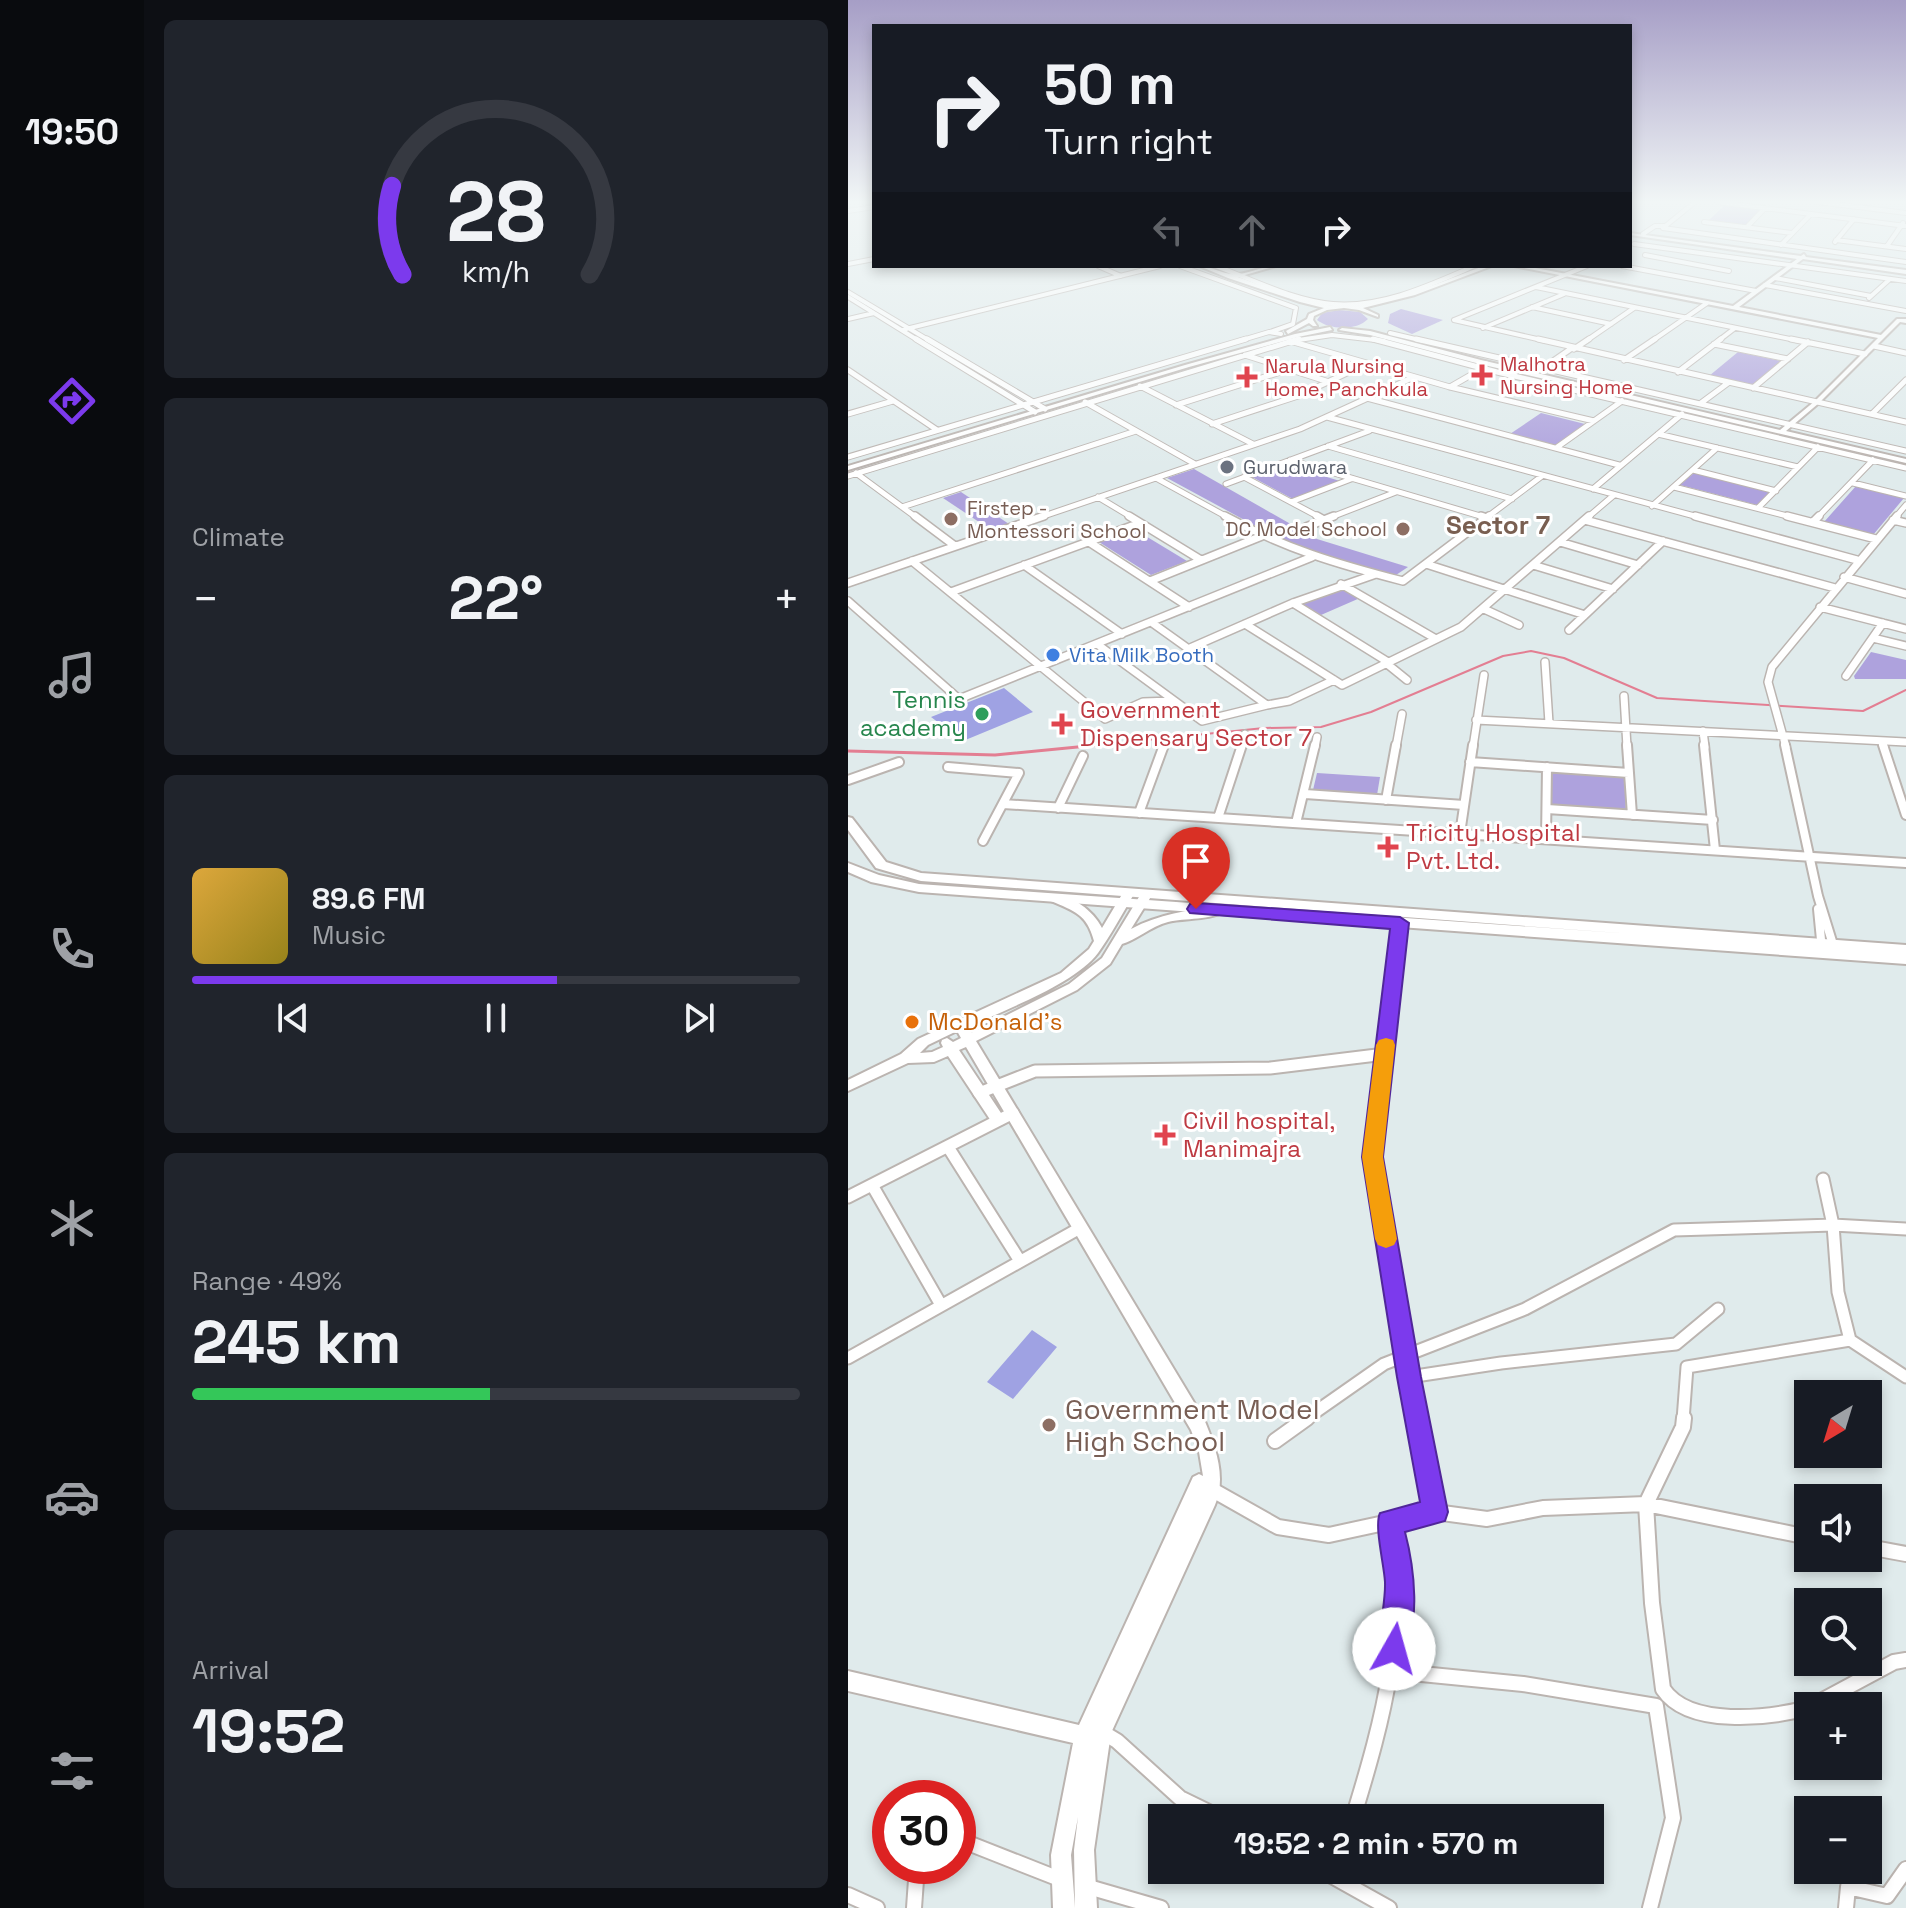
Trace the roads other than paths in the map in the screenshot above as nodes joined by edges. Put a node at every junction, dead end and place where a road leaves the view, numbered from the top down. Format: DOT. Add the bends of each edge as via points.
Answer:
graph roads {
  1 [pos="1060,291"];
  2 [pos="1249,291"];
  3 [pos="1267,291"];
  4 [pos="1280,291"];
  5 [pos="1281,291"];
  6 [pos="1400,291"];
  7 [pos="1419,291"];
  8 [pos="1441,291"];
  9 [pos="1526,291"];
  10 [pos="1552,291"];
  11 [pos="1647,291"];
  12 [pos="1756,291"];
  13 [pos="1798,291"];
  14 [pos="1842,291"];
  15 [pos="1877,291"];
  16 [pos="849,293"];
  17 [pos="1564,294"];
  18 [pos="1871,296"];
  19 [pos="1707,303"];
  20 [pos="1863,303"];
  21 [pos="1532,307"];
  22 [pos="1334,308"];
  23 [pos="1352,308"];
  24 [pos="1634,308"];
  25 [pos="1734,308"];
  26 [pos="1906,312"];
  27 [pos="874,313"];
  28 [pos="1310,318"];
  29 [pos="1685,318"];
  30 [pos="848,319"];
  31 [pos="1376,319"];
  32 [pos="1902,320"];
  33 [pos="1611,324"];
  34 [pos="911,328"];
  35 [pos="1483,328"];
  36 [pos="1735,328"];
  37 [pos="1330,329"];
  38 [pos="902,330"];
  39 [pos="1342,330"];
  40 [pos="1269,332"];
  41 [pos="1281,334"];
  42 [pos="1884,337"];
  43 [pos="1391,338"];
  44 [pos="1290,341"];
  45 [pos="1808,342"];
  46 [pos="1714,344"];
  47 [pos="1874,346"];
  48 [pos="1573,349"];
  49 [pos="1207,353"];
  50 [pos="1241,353"];
  51 [pos="1906,353"];
  52 [pos="1865,354"];
  53 [pos="1788,359"];
  54 [pos="1624,360"];
  55 [pos="1366,364"];
  56 [pos="1483,368"];
  57 [pos="1543,368"];
  58 [pos="1290,369"];
  59 [pos="848,370"];
  60 [pos="1678,372"];
  61 [pos="1414,377"];
  62 [pos="1906,380"];
  63 [pos="1329,382"];
  64 [pos="1728,383"];
  65 [pos="1140,386"];
  66 [pos="1450,387"];
  67 [pos="1753,388"];
  68 [pos="1898,388"];
  69 [pos="1906,389"];
  70 [pos="1078,398"];
  71 [pos="1367,398"];
  72 [pos="893,401"];
  73 [pos="1622,401"];
  74 [pos="1650,401"];
  75 [pos="1817,402"];
  76 [pos="1638,404"];
  77 [pos="1176,405"];
  78 [pos="1035,407"];
  79 [pos="1691,409"];
  80 [pos="848,414"];
  81 [pos="1872,414"];
  82 [pos="1327,417"];
  83 [pos="1594,421"];
  84 [pos="1906,422"];
  85 [pos="1212,424"];
  86 [pos="1786,428"];
  87 [pos="937,430"];
  88 [pos="1370,430"];
  89 [pos="1136,431"];
  90 [pos="1658,434"];
  91 [pos="1253,444"];
  92 [pos="1328,446"];
  93 [pos="1818,447"];
  94 [pos="1556,448"];
  95 [pos="1717,448"];
  96 [pos="1906,456"];
  97 [pos="1290,460"];
  98 [pos="1873,460"];
  99 [pos="848,463"];
  100 [pos="1195,464"];
  101 [pos="1619,465"];
  102 [pos="1798,467"];
  103 [pos="1906,468"];
  104 [pos="1693,470"];
  105 [pos="856,473"];
  106 [pos="848,476"];
  107 [pos="1542,476"];
  108 [pos="1244,477"];
  109 [pos="1156,478"];
  110 [pos="1351,479"];
  111 [pos="1853,483"];
  112 [pos="1226,484"];
  113 [pos="1674,487"];
  114 [pos="1593,489"];
  115 [pos="1776,491"];
  116 [pos="1396,492"];
  117 [pos="1614,495"];
  118 [pos="1906,496"];
  119 [pos="1098,497"];
  120 [pos="1512,499"];
  121 [pos="1291,502"];
  122 [pos="1906,505"];
  123 [pos="1652,506"];
  124 [pos="902,507"];
  125 [pos="1759,507"];
  126 [pos="1487,518"];
  127 [pos="1324,520"];
  128 [pos="1585,520"];
  129 [pos="1893,520"];
  130 [pos="1813,522"];
  131 [pos="1140,523"];
  132 [pos="1906,523"];
  133 [pos="1306,527"];
  134 [pos="1262,536"];
  135 [pos="1876,539"];
  136 [pos="1663,541"];
  137 [pos="1089,542"];
  138 [pos="1560,542"];
  139 [pos="955,546"];
  140 [pos="1312,557"];
  141 [pos="1201,560"];
  142 [pos="1857,560"];
  143 [pos="912,561"];
  144 [pos="1426,564"];
  145 [pos="1024,565"];
  146 [pos="1533,565"];
  147 [pos="1638,565"];
  148 [pos="1349,566"];
  149 [pos="1377,573"];
  150 [pos="1844,577"];
  151 [pos="1352,580"];
  152 [pos="1150,581"];
  153 [pos="848,582"];
  154 [pos="1341,584"];
  155 [pos="1835,588"];
  156 [pos="1613,589"];
  157 [pos="1504,590"];
  158 [pos="951,592"];
  159 [pos="1906,594"];
  160 [pos="848,601"];
  161 [pos="1293,603"];
  162 [pos="1189,607"];
  163 [pos="1820,607"];
  164 [pos="1484,609"];
  165 [pos="1585,615"];
  166 [pos="1151,622"];
  167 [pos="1883,623"];
  168 [pos="1245,624"];
  169 [pos="1519,625"];
  170 [pos="1906,629"];
  171 [pos="1569,630"];
  172 [pos="1122,634"];
  173 [pos="1873,638"];
  174 [pos="1436,639"];
  175 [pos="1097,644"];
  176 [pos="1906,646"];
  177 [pos="1190,648"];
  178 [pos="1545,662"];
  179 [pos="1387,663"];
  180 [pos="1043,665"];
  181 [pos="1484,675"];
  182 [pos="1846,676"];
  183 [pos="1334,680"];
  184 [pos="1407,680"];
  185 [pos="1624,696"];
  186 [pos="1173,701"];
  187 [pos="1267,705"];
  188 [pos="1402,714"];
  189 [pos="1476,720"];
  190 [pos="1549,723"];
  191 [pos="1626,727"];
  192 [pos="1703,731"];
  193 [pos="1245,734"];
  194 [pos="1783,735"];
  195 [pos="1317,737"];
  196 [pos="1882,741"];
  197 [pos="1906,742"];
  198 [pos="1165,743"];
  199 [pos="1083,756"];
  200 [pos="899,762"];
  201 [pos="1470,762"];
  202 [pos="948,767"];
  203 [pos="1547,767"];
  204 [pos="1629,773"];
  205 [pos="848,780"];
  206 [pos="1305,794"];
  207 [pos="1386,800"];
  208 [pos="1003,804"];
  209 [pos="1464,805"];
  210 [pos="1058,808"];
  211 [pos="1547,809"];
  212 [pos="1139,813"];
  213 [pos="1632,815"];
  214 [pos="1906,815"];
  215 [pos="1218,818"];
  216 [pos="1713,820"];
  217 [pos="848,821"];
  218 [pos="1296,823"];
  219 [pos="1460,834"];
  220 [pos="1546,839"];
  221 [pos="983,841"];
  222 [pos="1715,850"];
  223 [pos="1808,856"];
  224 [pos="1906,863"];
  225 [pos="848,867"];
  226 [pos="1055,898"];
  227 [pos="1126,898"];
  228 [pos="1144,900"];
  229 [pos="1224,910"];
  230 [pos="1400,923"];
  231 [pos="1100,942"];
  232 [pos="1115,947"];
  233 [pos="1828,949"];
  234 [pos="1906,950"];
  235 [pos="1906,959"];
  236 [pos="960,1025"];
  237 [pos="941,1034"];
  238 [pos="969,1040"];
  239 [pos="950,1049"];
  240 [pos="1385,1054"];
  241 [pos="906,1058"];
  242 [pos="848,1086"];
  243 [pos="997,1086"];
  244 [pos="979,1093"];
  245 [pos="1005,1116"];
  246 [pos="948,1147"];
  247 [pos="1823,1179"];
  248 [pos="872,1185"];
  249 [pos="848,1197"];
  250 [pos="1833,1225"];
  251 [pos="1080,1228"];
  252 [pos="1906,1229"];
  253 [pos="1020,1261"];
  254 [pos="941,1305"];
  255 [pos="1718,1309"];
  256 [pos="1850,1340"];
  257 [pos="1405,1357"];
  258 [pos="848,1358"];
  259 [pos="1409,1377"];
  260 [pos="1906,1377"];
  261 [pos="1275,1441"];
  262 [pos="1206,1486"];
  263 [pos="1646,1504"];
  264 [pos="1435,1512"];
  265 [pos="1389,1522"];
  266 [pos="1794,1534"];
  267 [pos="1882,1550"];
  268 [pos="1906,1554"];
  269 [pos="1906,1660"];
  270 [pos="1391,1671"];
  271 [pos="852,1683"];
  272 [pos="1838,1692"];
  273 [pos="1794,1710"];
  274 [pos="1095,1736"];
  275 [pos="1192,1804"];
  276 [pos="1357,1804"];
  277 [pos="976,1846"];
  278 [pos="1906,1869"];
  279 [pos="1062,1880"];
  280 [pos="916,1884"];
  281 [pos="1350,1884"];
  282 [pos="1085,1886"];
  283 [pos="848,1895"];
  284 [pos="877,1908"];
  285 [pos="914,1908"];
  286 [pos="1064,1908"];
  287 [pos="1086,1908"];
  288 [pos="1161,1908"];
  289 [pos="1389,1908"];
  290 [pos="1650,1908"];
  291 [pos="1846,1908"];
  1 -- 34 [label="street"];
  2 -- 40 [label="street" via="1296,308 1293,324"];
  3 -- 28 [label="street" via="1308,309"];
  4 -- 22 [label="street"];
  5 -- 6 [label="street" via="1328,303 1364,303"];
  7 -- 23 [label="street"];
  8 -- 31 [label="street"];
  9 -- 35 [label="street" via="1454,320"];
  10 -- 17 [label="street"];
  11 -- 19 [label="street"];
  12 -- 25 [label="street"];
  13 -- 20 [label="street"];
  14 -- 18 [label="street"];
  15 -- 18 [label="street"];
  16 -- 27 [label="street"];
  16 -- 34 [label="street"];
  17 -- 21 [label="street"];
  17 -- 24 [label="street"];
  18 -- 20 [label="street"];
  19 -- 25 [label="street"];
  19 -- 29 [label="street"];
  20 -- 26 [label="street"];
  21 -- 33 [label="street"];
  21 -- 35 [label="street"];
  22 -- 23 [label="street"];
  22 -- 28 [label="street"];
  23 -- 31 [label="street"];
  24 -- 29 [label="street"];
  24 -- 33 [label="street"];
  25 -- 42 [label="street"];
  26 -- 32 [label="street"];
  27 -- 30 [label="street"];
  27 -- 38 [label="street"];
  28 -- 37 [label="street"];
  28 -- 41 [label="street"];
  29 -- 36 [label="street"];
  29 -- 54 [label="street"];
  31 -- 39 [label="street" via="1359,329"];
  31 -- 43 [label="street"];
  32 -- 42 [label="street"];
  33 -- 48 [label="street"];
  34 -- 38 [label="street"];
  34 -- 78 [label="street"];
  35 -- 48 [label="street"];
  36 -- 45 [label="street"];
  36 -- 46 [label="street"];
  37 -- 39 [label="street"];
  37 -- 50 [label="street"];
  38 -- 78 [label="street"];
  39 -- 43 [label="street"];
  40 -- 41 [label="street"];
  40 -- 49 [label="street"];
  41 -- 49 [label="street"];
  42 -- 47 [label="street"];
  43 -- 44 [label="street" via="1320,334"];
  43 -- 56 [label="street"];
  43 -- 57 [label="street"];
  43 -- 74 [label="street"];
  43 -- 79 [label="street"];
  44 -- 50 [label="street"];
  44 -- 55 [label="street"];
  45 -- 52 [label="street"];
  45 -- 53 [label="street"];
  46 -- 53 [label="street"];
  46 -- 60 [label="street"];
  47 -- 51 [label="street"];
  47 -- 52 [label="street"];
  48 -- 54 [label="street"];
  48 -- 57 [label="street"];
  49 -- 70 [label="street"];
  49 -- 78 [label="street"];
  50 -- 58 [label="street"];
  50 -- 65 [label="street"];
  50 -- 70 [label="street"];
  52 -- 75 [label="street"];
  53 -- 67 [label="street"];
  54 -- 60 [label="street"];
  55 -- 61 [label="street"];
  55 -- 63 [label="street"];
  56 -- 66 [label="street"];
  56 -- 73 [label="street"];
  57 -- 79 [label="street"];
  58 -- 63 [label="street"];
  58 -- 77 [label="street"];
  59 -- 72 [label="street"];
  60 -- 64 [label="street"];
  61 -- 66 [label="street"];
  61 -- 71 [label="street"];
  62 -- 68 [label="street"];
  63 -- 85 [label="street"];
  64 -- 67 [label="street"];
  64 -- 79 [label="street"];
  65 -- 70 [label="street"];
  65 -- 77 [label="street"];
  66 -- 83 [label="street"];
  67 -- 75 [label="street"];
  68 -- 69 [label="street"];
  68 -- 81 [label="street"];
  70 -- 78 [label="street"];
  70 -- 89 [label="street"];
  70 -- 105 [label="street"];
  71 -- 82 [label="street"];
  71 -- 94 [label="street"];
  72 -- 80 [label="street"];
  72 -- 87 [label="street"];
  73 -- 76 [label="street"];
  73 -- 83 [label="street"];
  74 -- 76 [label="street"];
  74 -- 79 [label="street"];
  75 -- 81 [label="street"];
  75 -- 86 [label="street"];
  76 -- 79 [label="street"];
  77 -- 85 [label="street"];
  78 -- 87 [label="street"];
  78 -- 99 [label="street"];
  79 -- 86 [label="street"];
  79 -- 86 [label="street"];
  79 -- 90 [label="street"];
  79 -- 93 [label="street"];
  81 -- 84 [label="street"];
  82 -- 88 [label="street"];
  82 -- 91 [label="street"];
  83 -- 94 [label="street"];
  85 -- 91 [label="street"];
  86 -- 96 [label="street"];
  86 -- 96 [label="street"];
  87 -- 99 [label="street"];
  88 -- 92 [label="street"];
  88 -- 107 [label="street"];
  89 -- 100 [label="street"];
  89 -- 124 [label="street"];
  90 -- 95 [label="street"];
  90 -- 101 [label="street"];
  91 -- 100 [label="street"];
  92 -- 97 [label="street"];
  92 -- 120 [label="street"];
  93 -- 98 [label="street"];
  93 -- 102 [label="street"];
  94 -- 101 [label="street"];
  95 -- 102 [label="street"];
  95 -- 104 [label="street"];
  97 -- 108 [label="street"];
  97 -- 110 [label="street"];
  98 -- 103 [label="street"];
  98 -- 111 [label="street"];
  100 -- 109 [label="street"];
  101 -- 114 [label="street"];
  102 -- 115 [label="street"];
  104 -- 113 [label="street"];
  104 -- 115 [label="street"];
  105 -- 106 [label="street"];
  105 -- 124 [label="street"];
  107 -- 114 [label="street"];
  107 -- 120 [label="street"];
  108 -- 112 [label="street"];
  108 -- 121 [label="street"];
  109 -- 119 [label="street"];
  109 -- 134 [label="street"];
  110 -- 116 [label="street"];
  110 -- 121 [label="street"];
  111 -- 118 [label="street"];
  111 -- 130 [label="street"];
  113 -- 123 [label="street"];
  113 -- 125 [label="street"];
  114 -- 117 [label="street"];
  115 -- 125 [label="street"];
  116 -- 126 [label="street"];
  116 -- 127 [label="street"];
  117 -- 123 [label="street"];
  117 -- 128 [label="street"];
  119 -- 131 [label="street"];
  119 -- 139 [label="street"];
  120 -- 126 [label="street"];
  121 -- 127 [label="street"];
  122 -- 129 [label="street"];
  123 -- 142 [label="street"];
  124 -- 139 [label="street"];
  125 -- 130 [label="street"];
  126 -- 144 [label="street"];
  127 -- 133 [label="street"];
  128 -- 136 [label="street"];
  128 -- 138 [label="street"];
  129 -- 132 [label="street"];
  129 -- 135 [label="street"];
  130 -- 135 [label="street"];
  131 -- 137 [label="street"];
  131 -- 141 [label="street"];
  134 -- 140 [label="street"];
  134 -- 141 [label="street"];
  135 -- 142 [label="street"];
  136 -- 147 [label="street"];
  136 -- 155 [label="street"];
  137 -- 145 [label="street"];
  137 -- 152 [label="street"];
  138 -- 146 [label="street"];
  138 -- 147 [label="street"];
  139 -- 143 [label="street"];
  140 -- 148 [label="street"];
  140 -- 162 [label="street"];
  141 -- 152 [label="street"];
  142 -- 150 [label="street"];
  143 -- 153 [label="street"];
  143 -- 158 [label="street"];
  144 -- 149 [label="street" via="1403,581"];
  144 -- 157 [label="street"];
  145 -- 158 [label="street"];
  145 -- 172 [label="street"];
  146 -- 156 [label="street"];
  146 -- 157 [label="street"];
  147 -- 156 [label="street"];
  148 -- 149 [label="street"];
  148 -- 151 [label="street"];
  149 -- 151 [label="street"];
  150 -- 155 [label="street"];
  150 -- 159 [label="street"];
  151 -- 154 [label="street"];
  152 -- 162 [label="street"];
  154 -- 161 [label="street"];
  154 -- 174 [label="street"];
  155 -- 163 [label="street"];
  156 -- 165 [label="street"];
  157 -- 164 [label="street"];
  157 -- 165 [label="street"];
  158 -- 180 [label="street"];
  160 -- 180 [label="street" via="959,699"];
  161 -- 168 [label="street"];
  161 -- 179 [label="street"];
  162 -- 166 [label="street"];
  163 -- 167 [label="street"];
  163 -- 194 [label="street" via="1772,667 1768,682"];
  164 -- 169 [label="street"];
  164 -- 174 [label="street"];
  165 -- 171 [label="street"];
  166 -- 172 [label="street"];
  166 -- 177 [label="street"];
  167 -- 170 [label="street"];
  167 -- 173 [label="street"];
  168 -- 177 [label="street"];
  168 -- 183 [label="street"];
  172 -- 175 [label="street"];
  173 -- 176 [label="street"];
  173 -- 182 [label="street"];
  174 -- 179 [label="street"];
  175 -- 180 [label="street"];
  175 -- 186 [label="street"];
  177 -- 187 [label="street"];
  178 -- 190 [label="street"];
  179 -- 183 [label="street" via="1342,685"];
  179 -- 184 [label="street"];
  180 -- 186 [label="street" via="1107,720 1143,702"];
  181 -- 189 [label="street"];
  183 -- 187 [label="street"];
  185 -- 191 [label="street"];
  186 -- 187 [label="street" via="1202,721"];
  188 -- 207 [label="street"];
  189 -- 190 [label="street"];
  189 -- 201 [label="street"];
  190 -- 191 [label="street"];
  191 -- 192 [label="street"];
  191 -- 204 [label="street"];
  192 -- 194 [label="street"];
  192 -- 216 [label="street"];
  193 -- 215 [label="street"];
  194 -- 196 [label="street"];
  194 -- 223 [label="street"];
  195 -- 206 [label="street"];
  196 -- 197 [label="street"];
  196 -- 214 [label="street"];
  198 -- 212 [label="street"];
  199 -- 210 [label="street"];
  200 -- 205 [label="street"];
  201 -- 203 [label="street"];
  201 -- 209 [label="street"];
  202 -- 208 [label="street" via="1019,773"];
  203 -- 204 [label="street"];
  203 -- 211 [label="street"];
  204 -- 213 [label="street"];
  206 -- 207 [label="street"];
  206 -- 218 [label="street"];
  207 -- 209 [label="street"];
  208 -- 210 [label="street"];
  208 -- 221 [label="street"];
  209 -- 219 [label="street"];
  210 -- 212 [label="street"];
  211 -- 213 [label="street"];
  211 -- 220 [label="street"];
  212 -- 215 [label="street"];
  213 -- 216 [label="street"];
  215 -- 218 [label="street"];
  216 -- 222 [label="street"];
  217 -- 227 [label="main road" via="881,865 921,877"];
  218 -- 219 [label="street"];
  219 -- 220 [label="street"];
  220 -- 222 [label="street"];
  222 -- 223 [label="street"];
  223 -- 224 [label="street"];
  223 -- 233 [label="street"];
  225 -- 226 [label="main road" via="919,888"];
  226 -- 227 [label="main road"];
  226 -- 231 [label="street" via="1096,922"];
  227 -- 228 [label="main road"];
  227 -- 231 [label="street"];
  228 -- 229 [label="main road"];
  228 -- 232 [label="street"];
  228 -- 233 [label="main road"];
  229 -- 230 [label="main road"];
  229 -- 232 [label="street" via="1165,916 1141,926"];
  230 -- 233 [label="main road"];
  230 -- 240 [label="street"];
  231 -- 236 [label="street" via="1065,976"];
  232 -- 238 [label="street" via="1073,987"];
  233 -- 234 [label="main road"];
  233 -- 235 [label="main road"];
  236 -- 237 [label="street"];
  236 -- 238 [label="street"];
  237 -- 239 [label="street"];
  237 -- 241 [label="street"];
  238 -- 239 [label="street"];
  238 -- 243 [label="street"];
  239 -- 241 [label="street" via="934,1057"];
  239 -- 244 [label="street"];
  240 -- 243 [label="street" via="1270,1068 1035,1071"];
  240 -- 257 [label="street" via="1373,1157"];
  241 -- 242 [label="street"];
  243 -- 244 [label="street"];
  243 -- 245 [label="street"];
  244 -- 245 [label="street"];
  245 -- 246 [label="street"];
  245 -- 251 [label="street"];
  246 -- 248 [label="street"];
  246 -- 253 [label="street"];
  247 -- 250 [label="street"];
  248 -- 249 [label="street"];
  248 -- 254 [label="street"];
  250 -- 252 [label="street"];
  250 -- 256 [label="street" via="1838,1292"];
  250 -- 257 [label="street" via="1674,1230 1525,1309"];
  251 -- 253 [label="street"];
  251 -- 262 [label="street" via="1198,1425 1209,1453"];
  253 -- 254 [label="street"];
  254 -- 258 [label="street"];
  255 -- 259 [label="street" via="1676,1344"];
  256 -- 260 [label="street"];
  256 -- 263 [label="street" via="1687,1367 1683,1427"];
  257 -- 259 [label="street"];
  257 -- 261 [label="street" via="1384,1364"];
  259 -- 264 [label="street"];
  262 -- 265 [label="street" via="1278,1527 1329,1535"];
  262 -- 274 [label="street"];
  263 -- 264 [label="street" via="1543,1508 1487,1519"];
  263 -- 266 [label="street"];
  263 -- 273 [label="street" via="1663,1691 1692,1711 1748,1718"];
  264 -- 265 [label="street"];
  265 -- 270 [label="street" via="1397,1554 1399,1605"];
  267 -- 268 [label="street"];
  269 -- 272 [label="street"];
  270 -- 276 [label="street"];
  270 -- 290 [label="street" via="1523,1684 1656,1706 1673,1818"];
  271 -- 274 [label="street"];
  274 -- 275 [label="street" via="1117,1741"];
  274 -- 279 [label="street" via="1061,1855"];
  274 -- 282 [label="street"];
  277 -- 279 [label="street"];
  278 -- 291 [label="street" via="1887,1896 1848,1887"];
  279 -- 286 [label="street"];
  280 -- 285 [label="street"];
  281 -- 289 [label="street"];
  282 -- 287 [label="street"];
  282 -- 288 [label="street"];
  283 -- 284 [label="street"];
}
